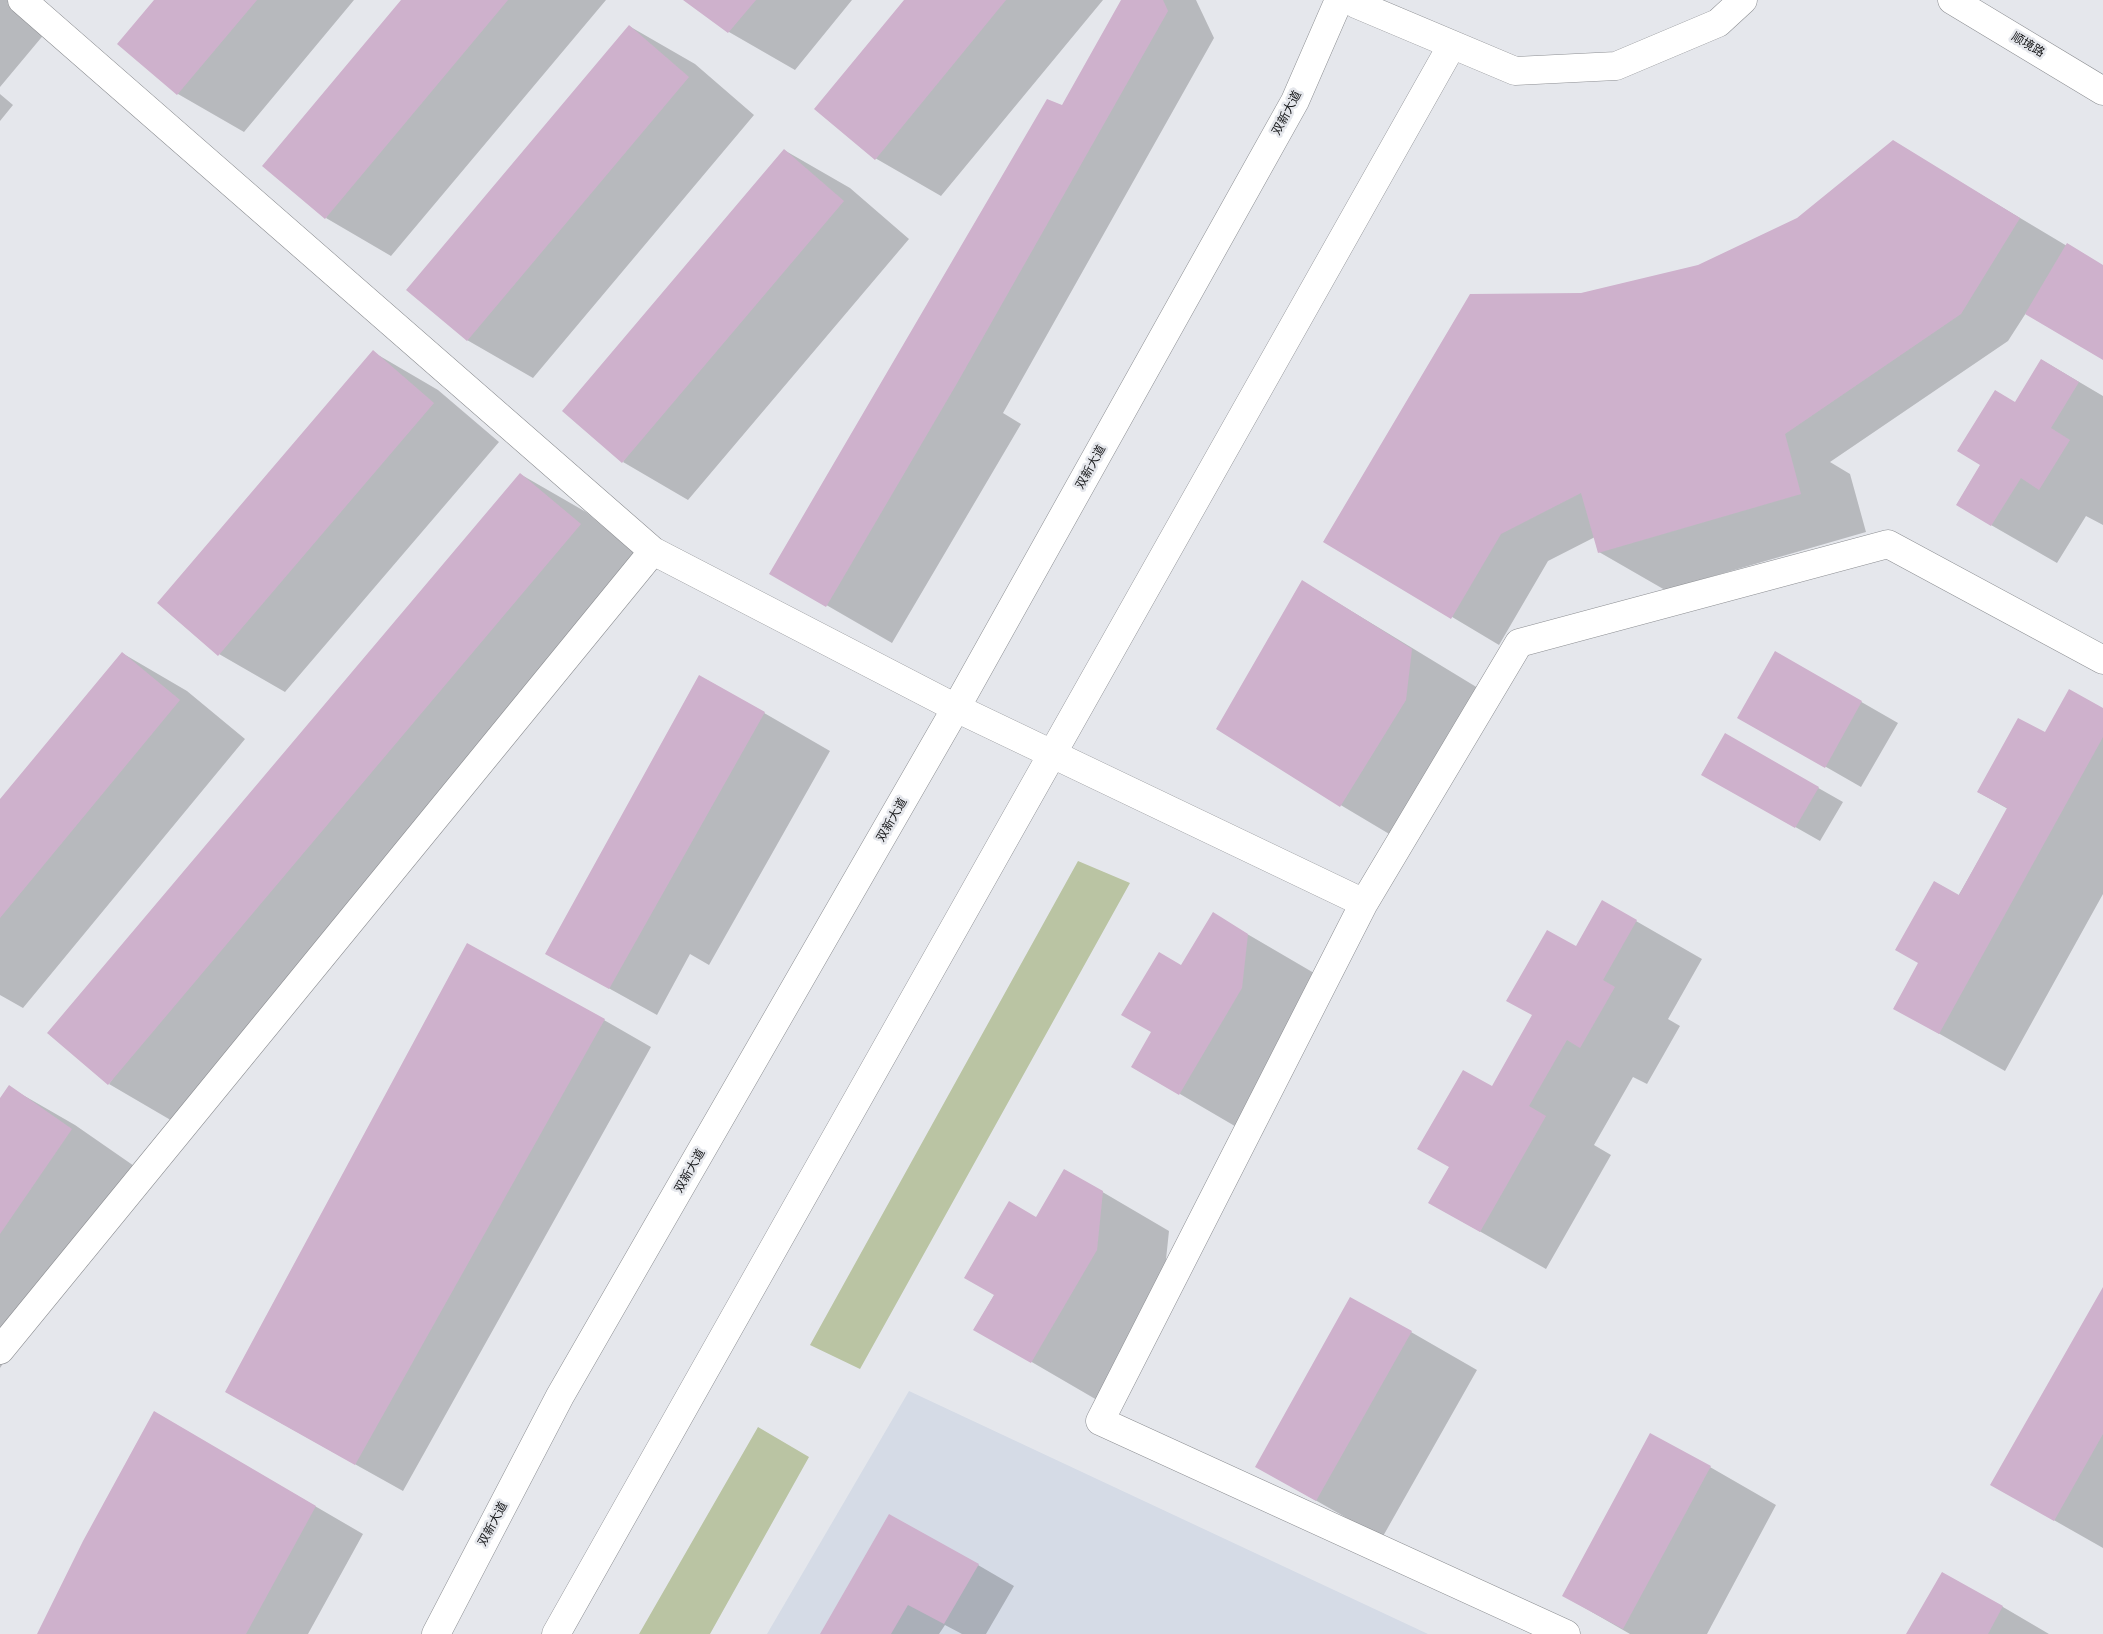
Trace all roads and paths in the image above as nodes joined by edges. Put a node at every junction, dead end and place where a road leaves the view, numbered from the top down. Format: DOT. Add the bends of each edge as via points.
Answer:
graph roads {
  1 [pos="22,0"];
  2 [pos="1339,0"];
  3 [pos="1353,0"];
  4 [pos="1743,0"];
  5 [pos="1952,0"];
  6 [pos="1452,45"];
  7 [pos="2103,91"];
  8 [pos="653,552"];
  9 [pos="2103,660"];
  10 [pos="956,708"];
  11 [pos="1051,754"];
  12 [pos="1364,903"];
  13 [pos="0,1350"];
  14 [pos="436,1634"];
  15 [pos="556,1634"];
  16 [pos="1566,1634"];
  1 -- 8 [label="main road"];
  2 -- 10 [label="main road, 双新大道" via="1295,101"];
  3 -- 6 [label="main road"];
  4 -- 6 [label="main road" via="1718,23 1616,66 1515,71"];
  5 -- 7 [label="main road, 顺境路"];
  6 -- 11 [label="main road"];
  8 -- 10 [label="main road"];
  8 -- 13 [label="main road"];
  9 -- 12 [label="main road" via="1888,544 1520,643"];
  10 -- 11 [label="main road"];
  10 -- 14 [label="main road, 双新大道" via="560,1396"];
  11 -- 12 [label="main road"];
  11 -- 15 [label="main road"];
  12 -- 16 [label="main road" via="1100,1421"];
}
